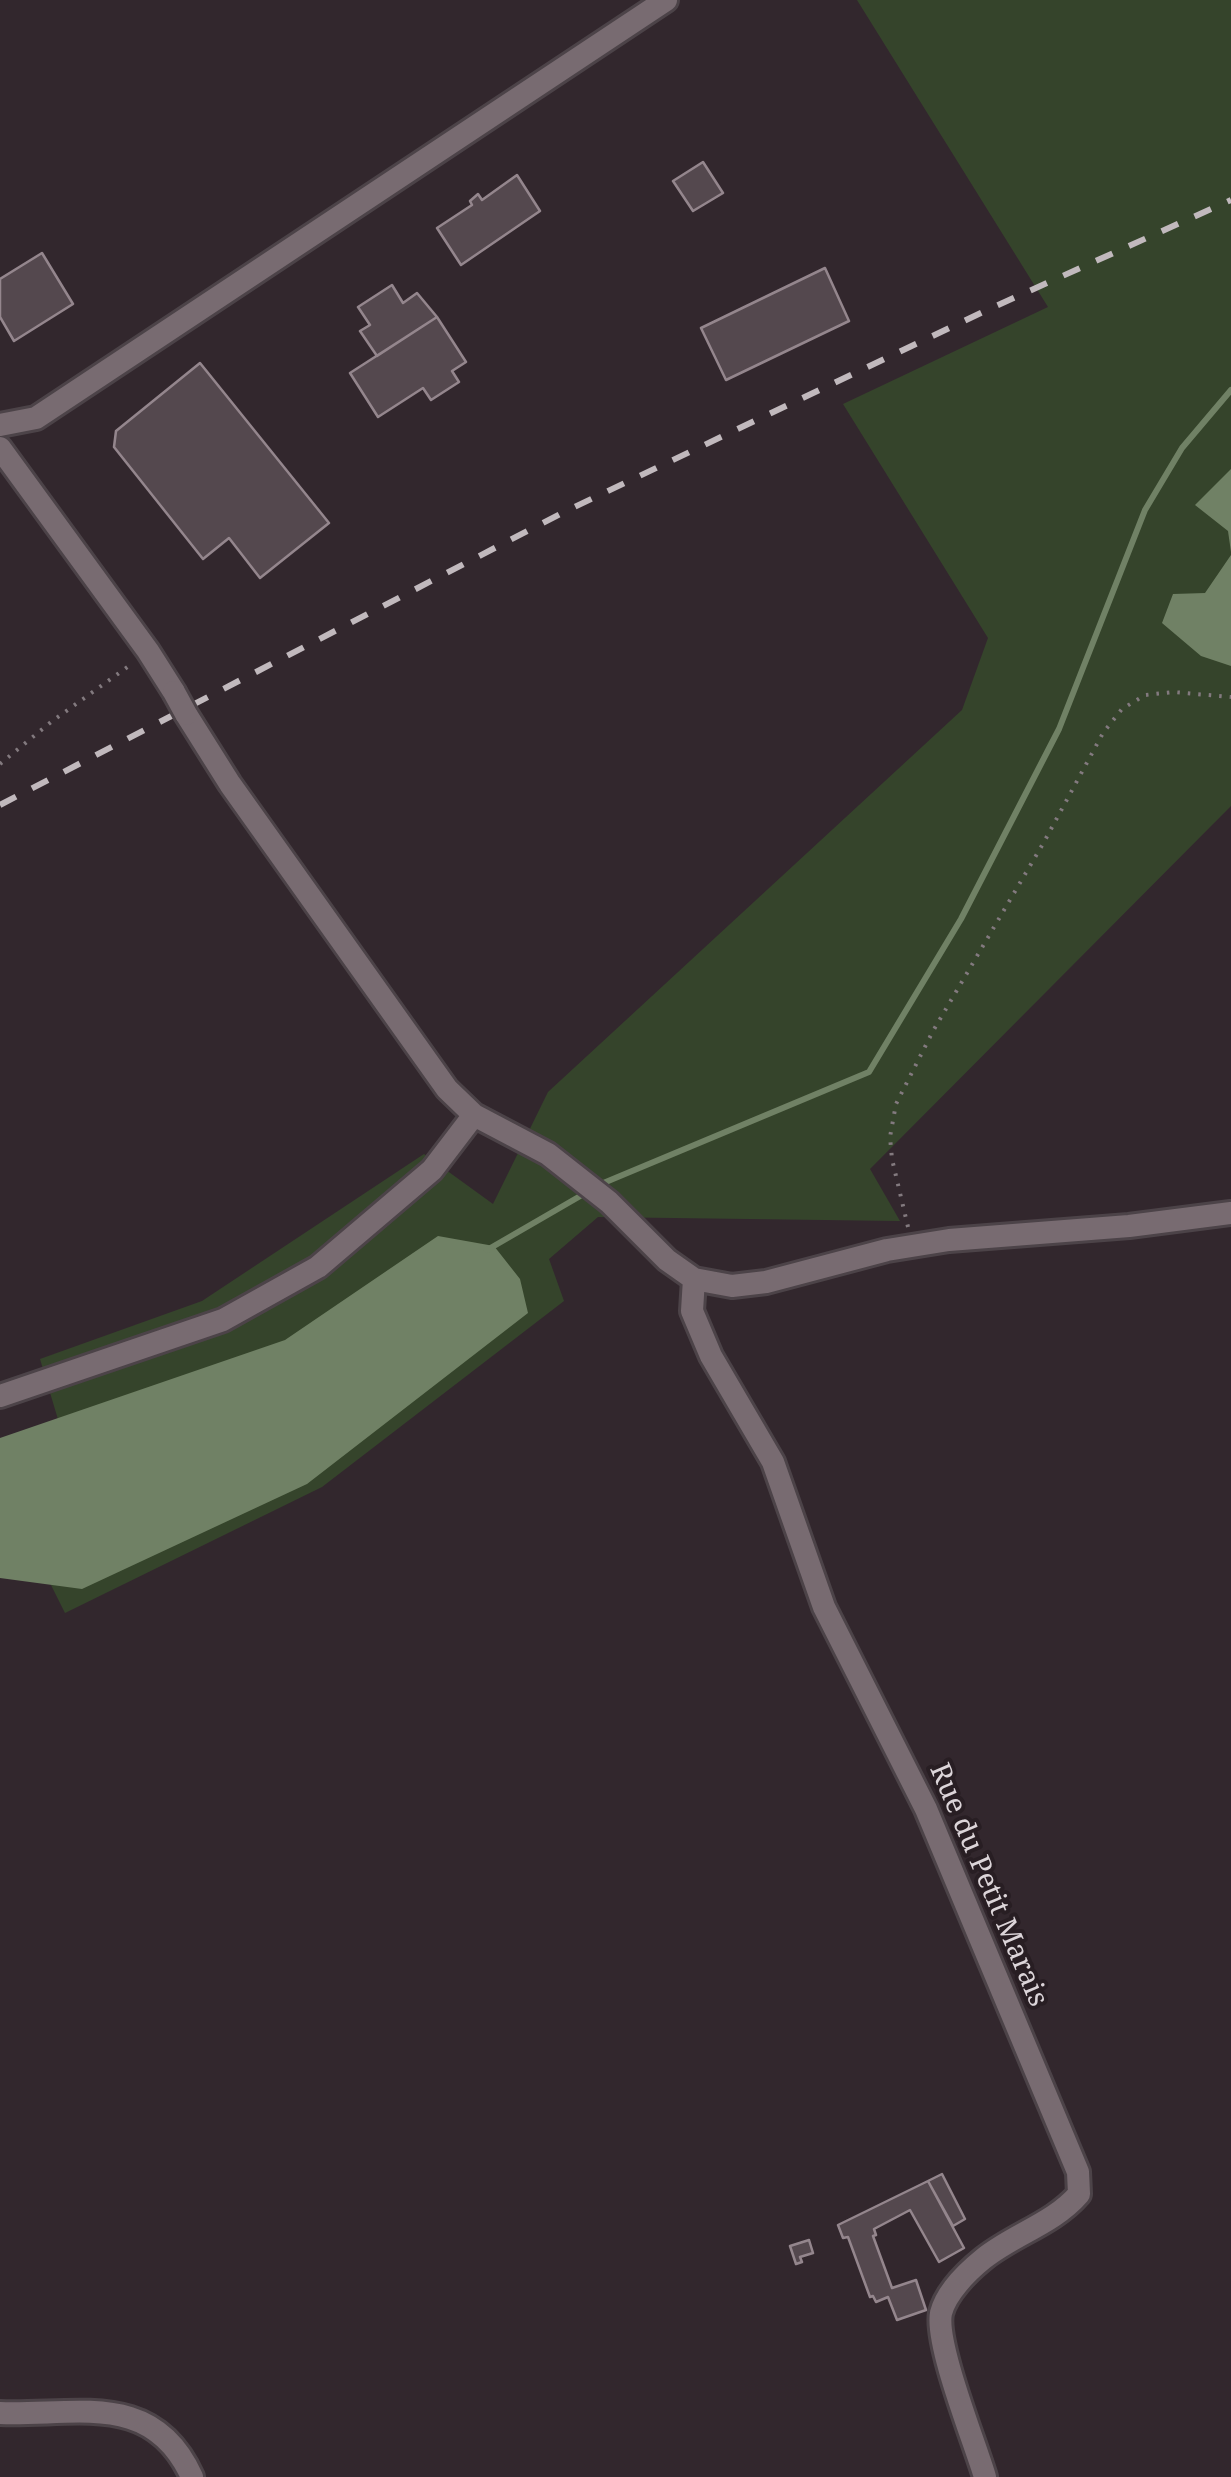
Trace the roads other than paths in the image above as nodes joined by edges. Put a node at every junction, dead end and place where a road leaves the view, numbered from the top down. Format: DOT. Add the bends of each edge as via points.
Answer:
graph roads {
  1 [pos="666,0"];
  2 [pos="0,425"];
  3 [pos="0,448"];
  4 [pos="474,1115"];
  5 [pos="1231,1213"];
  6 [pos="694,1278"];
  7 [pos="0,1396"];
  8 [pos="0,2413"];
  9 [pos="192,2477"];
  10 [pos="985,2477"];
  1 -- 2 [label="street" via="36,418"];
  3 -- 4 [label="street, bridge" via="148,652 230,784 447,1089"];
  4 -- 6 [label="street" via="548,1154"];
  4 -- 7 [label="street" via="432,1170 318,1267 223,1320"];
  5 -- 6 [label="street" via="949,1240 766,1282 732,1286"];
  6 -- 10 [label="street, Rue du Petit Marais" via="692,1310 711,1356 773,1462 824,1607 926,1809 1078,2172 1079,2194 1066,2210 984,2258 948,2296 940,2316"];
  8 -- 9 [label="street" via="108,2412 138,2419 163,2435"];
}
